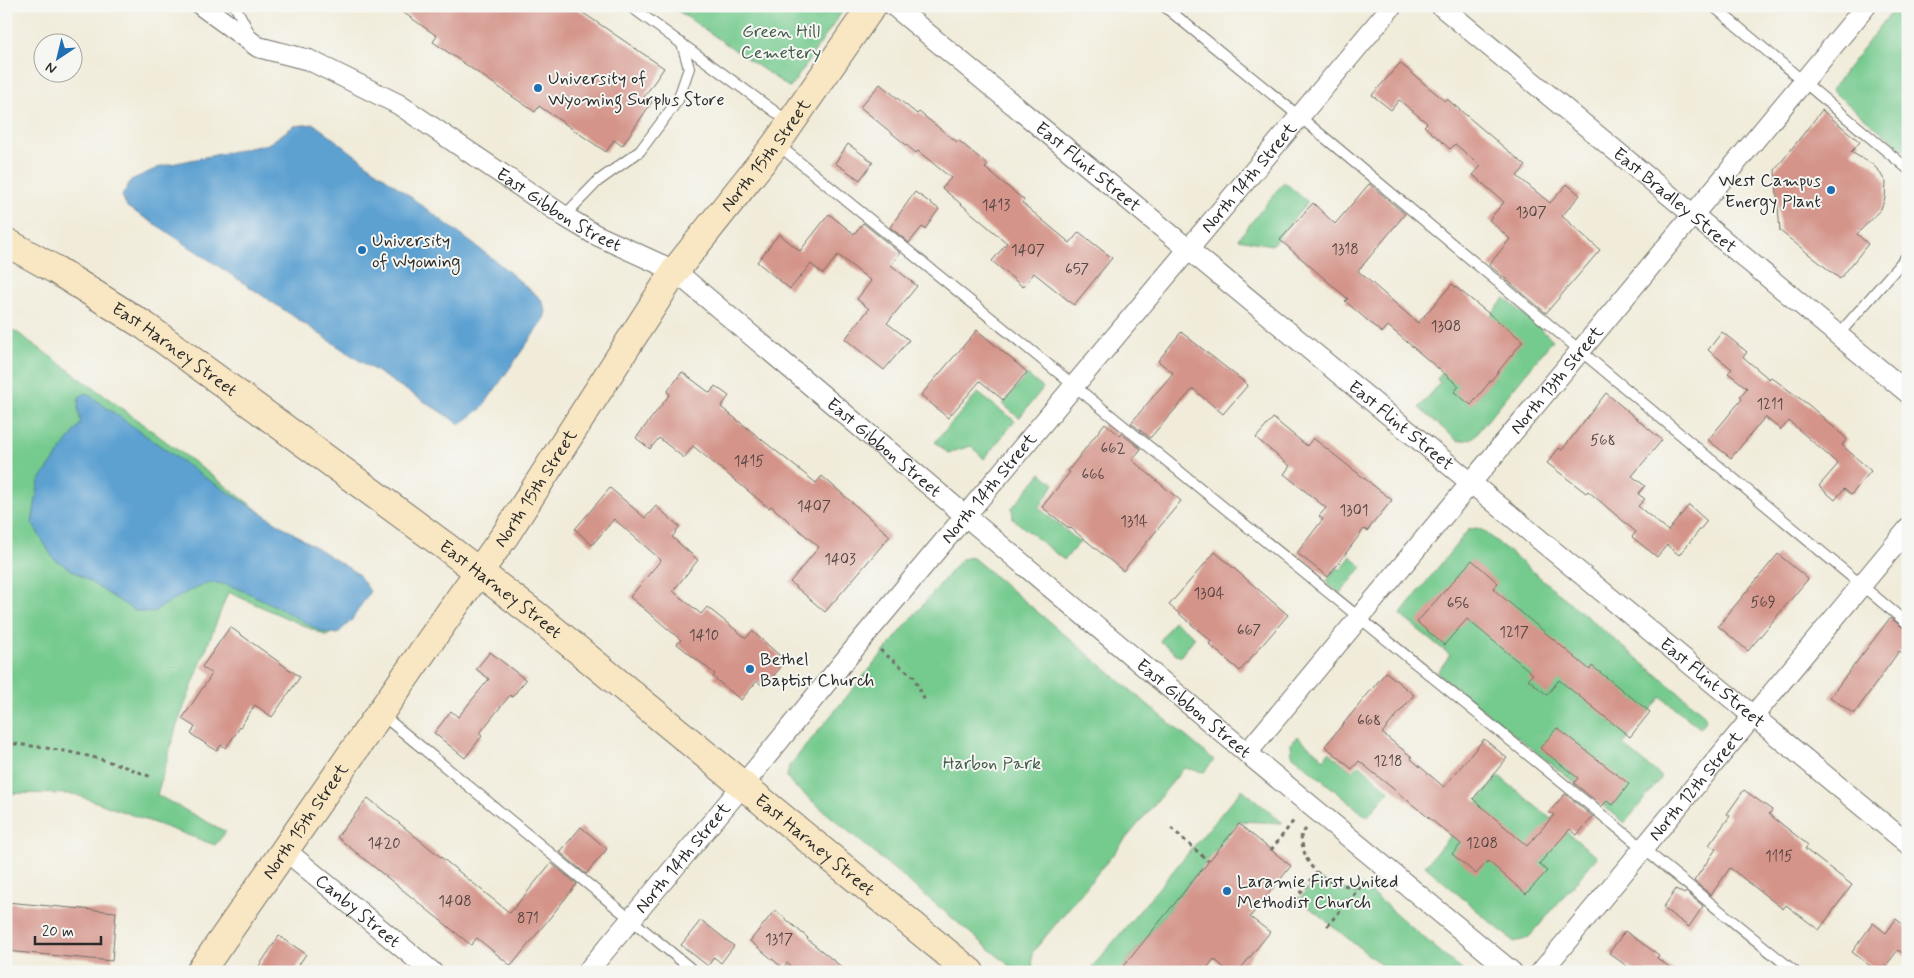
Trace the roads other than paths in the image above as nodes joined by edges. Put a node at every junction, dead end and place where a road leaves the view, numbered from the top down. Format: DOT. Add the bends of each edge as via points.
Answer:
graph roads {
  1 [pos="202,6"];
  2 [pos="235,6"];
  3 [pos="630,6"];
  4 [pos="872,6"];
  5 [pos="894,6"];
  6 [pos="1164,6"];
  7 [pos="1392,6"];
  8 [pos="1441,6"];
  9 [pos="1713,6"];
  10 [pos="1866,6"];
  11 [pos="682,44"];
  12 [pos="258,47"];
  13 [pos="1804,82"];
  14 [pos="1300,117"];
  15 [pos="784,133"];
  16 [pos="1908,169"];
  17 [pos="1692,214"];
  18 [pos="564,216"];
  19 [pos="6,242"];
  20 [pos="1189,250"];
  21 [pos="1908,255"];
  22 [pos="676,271"];
  23 [pos="1838,335"];
  24 [pos="1581,352"];
  25 [pos="1075,386"];
  26 [pos="1908,393"];
  27 [pos="1471,483"];
  28 [pos="966,517"];
  29 [pos="1908,529"];
  30 [pos="480,572"];
  31 [pos="1861,586"];
  32 [pos="1359,617"];
  33 [pos="1908,624"];
  34 [pos="380,713"];
  35 [pos="1753,716"];
  36 [pos="1247,753"];
  37 [pos="744,785"];
  38 [pos="1908,844"];
  39 [pos="1643,849"];
  40 [pos="285,850"];
  41 [pos="631,919"];
  42 [pos="200,972"];
  43 [pos="432,972"];
  44 [pos="587,972"];
  45 [pos="695,972"];
  46 [pos="970,972"];
  47 [pos="1512,972"];
  48 [pos="1541,972"];
  49 [pos="1795,972"];
  1 -- 12 [label="street, East Gibbon Street"];
  2 -- 12 [label="lane"];
  3 -- 11 [label="lane"];
  4 -- 15 [label="main road, North 15th Street"];
  5 -- 20 [label="street, East Flint Street"];
  6 -- 14 [label="lane"];
  7 -- 14 [label="street, North 14th Street"];
  8 -- 17 [label="street, East Bradley Street"];
  9 -- 13 [label="lane"];
  10 -- 13 [label="street, North 13th Street"];
  11 -- 15 [label="lane"];
  11 -- 18 [label="lane" via="689,68 678,100 640,151 598,181"];
  12 -- 18 [label="street, East Gibbon Street" via="309,60 398,104"];
  13 -- 16 [label="lane"];
  13 -- 17 [label="street, North 13th Street"];
  14 -- 20 [label="street, North 14th Street"];
  14 -- 24 [label="lane"];
  15 -- 22 [label="main road, North 15th Street"];
  15 -- 25 [label="lane"];
  17 -- 23 [label="street, East Bradley Street"];
  17 -- 24 [label="street, North 13th Street"];
  18 -- 22 [label="street, East Gibbon Street" via="594,234"];
  19 -- 30 [label="main road, East Harney Street" via="145,326"];
  20 -- 25 [label="street, North 14th Street"];
  20 -- 27 [label="street, East Flint Street"];
  21 -- 23 [label="lane"];
  22 -- 28 [label="street, East Gibbon Street"];
  22 -- 30 [label="main road, North 15th Street"];
  23 -- 26 [label="street, East Bradley Street"];
  24 -- 27 [label="street, North 13th Street"];
  24 -- 31 [label="lane"];
  25 -- 28 [label="street, North 14th Street"];
  25 -- 32 [label="lane"];
  27 -- 32 [label="street, North 13th Street"];
  27 -- 35 [label="street, East Flint Street"];
  28 -- 36 [label="street, East Gibbon Street"];
  28 -- 37 [label="street, North 14th Street"];
  29 -- 31 [label="street, North 12th Street"];
  30 -- 34 [label="main road, North 15th Street"];
  30 -- 37 [label="main road, East Harney Street"];
  31 -- 33 [label="lane"];
  31 -- 35 [label="street, North 12th Street"];
  32 -- 36 [label="street, North 13th Street"];
  32 -- 39 [label="lane"];
  34 -- 40 [label="main road, North 15th Street"];
  34 -- 41 [label="lane"];
  35 -- 38 [label="street, East Flint Street"];
  35 -- 39 [label="street, North 12th Street"];
  36 -- 47 [label="street, East Gibbon Street"];
  37 -- 41 [label="street, North 14th Street"];
  37 -- 46 [label="main road, East Harney Street"];
  39 -- 48 [label="street, North 12th Street"];
  39 -- 49 [label="lane"];
  40 -- 42 [label="main road, North 15th Street"];
  40 -- 43 [label="street, Canby Street"];
  41 -- 44 [label="street, North 14th Street"];
  41 -- 45 [label="lane"];
}
